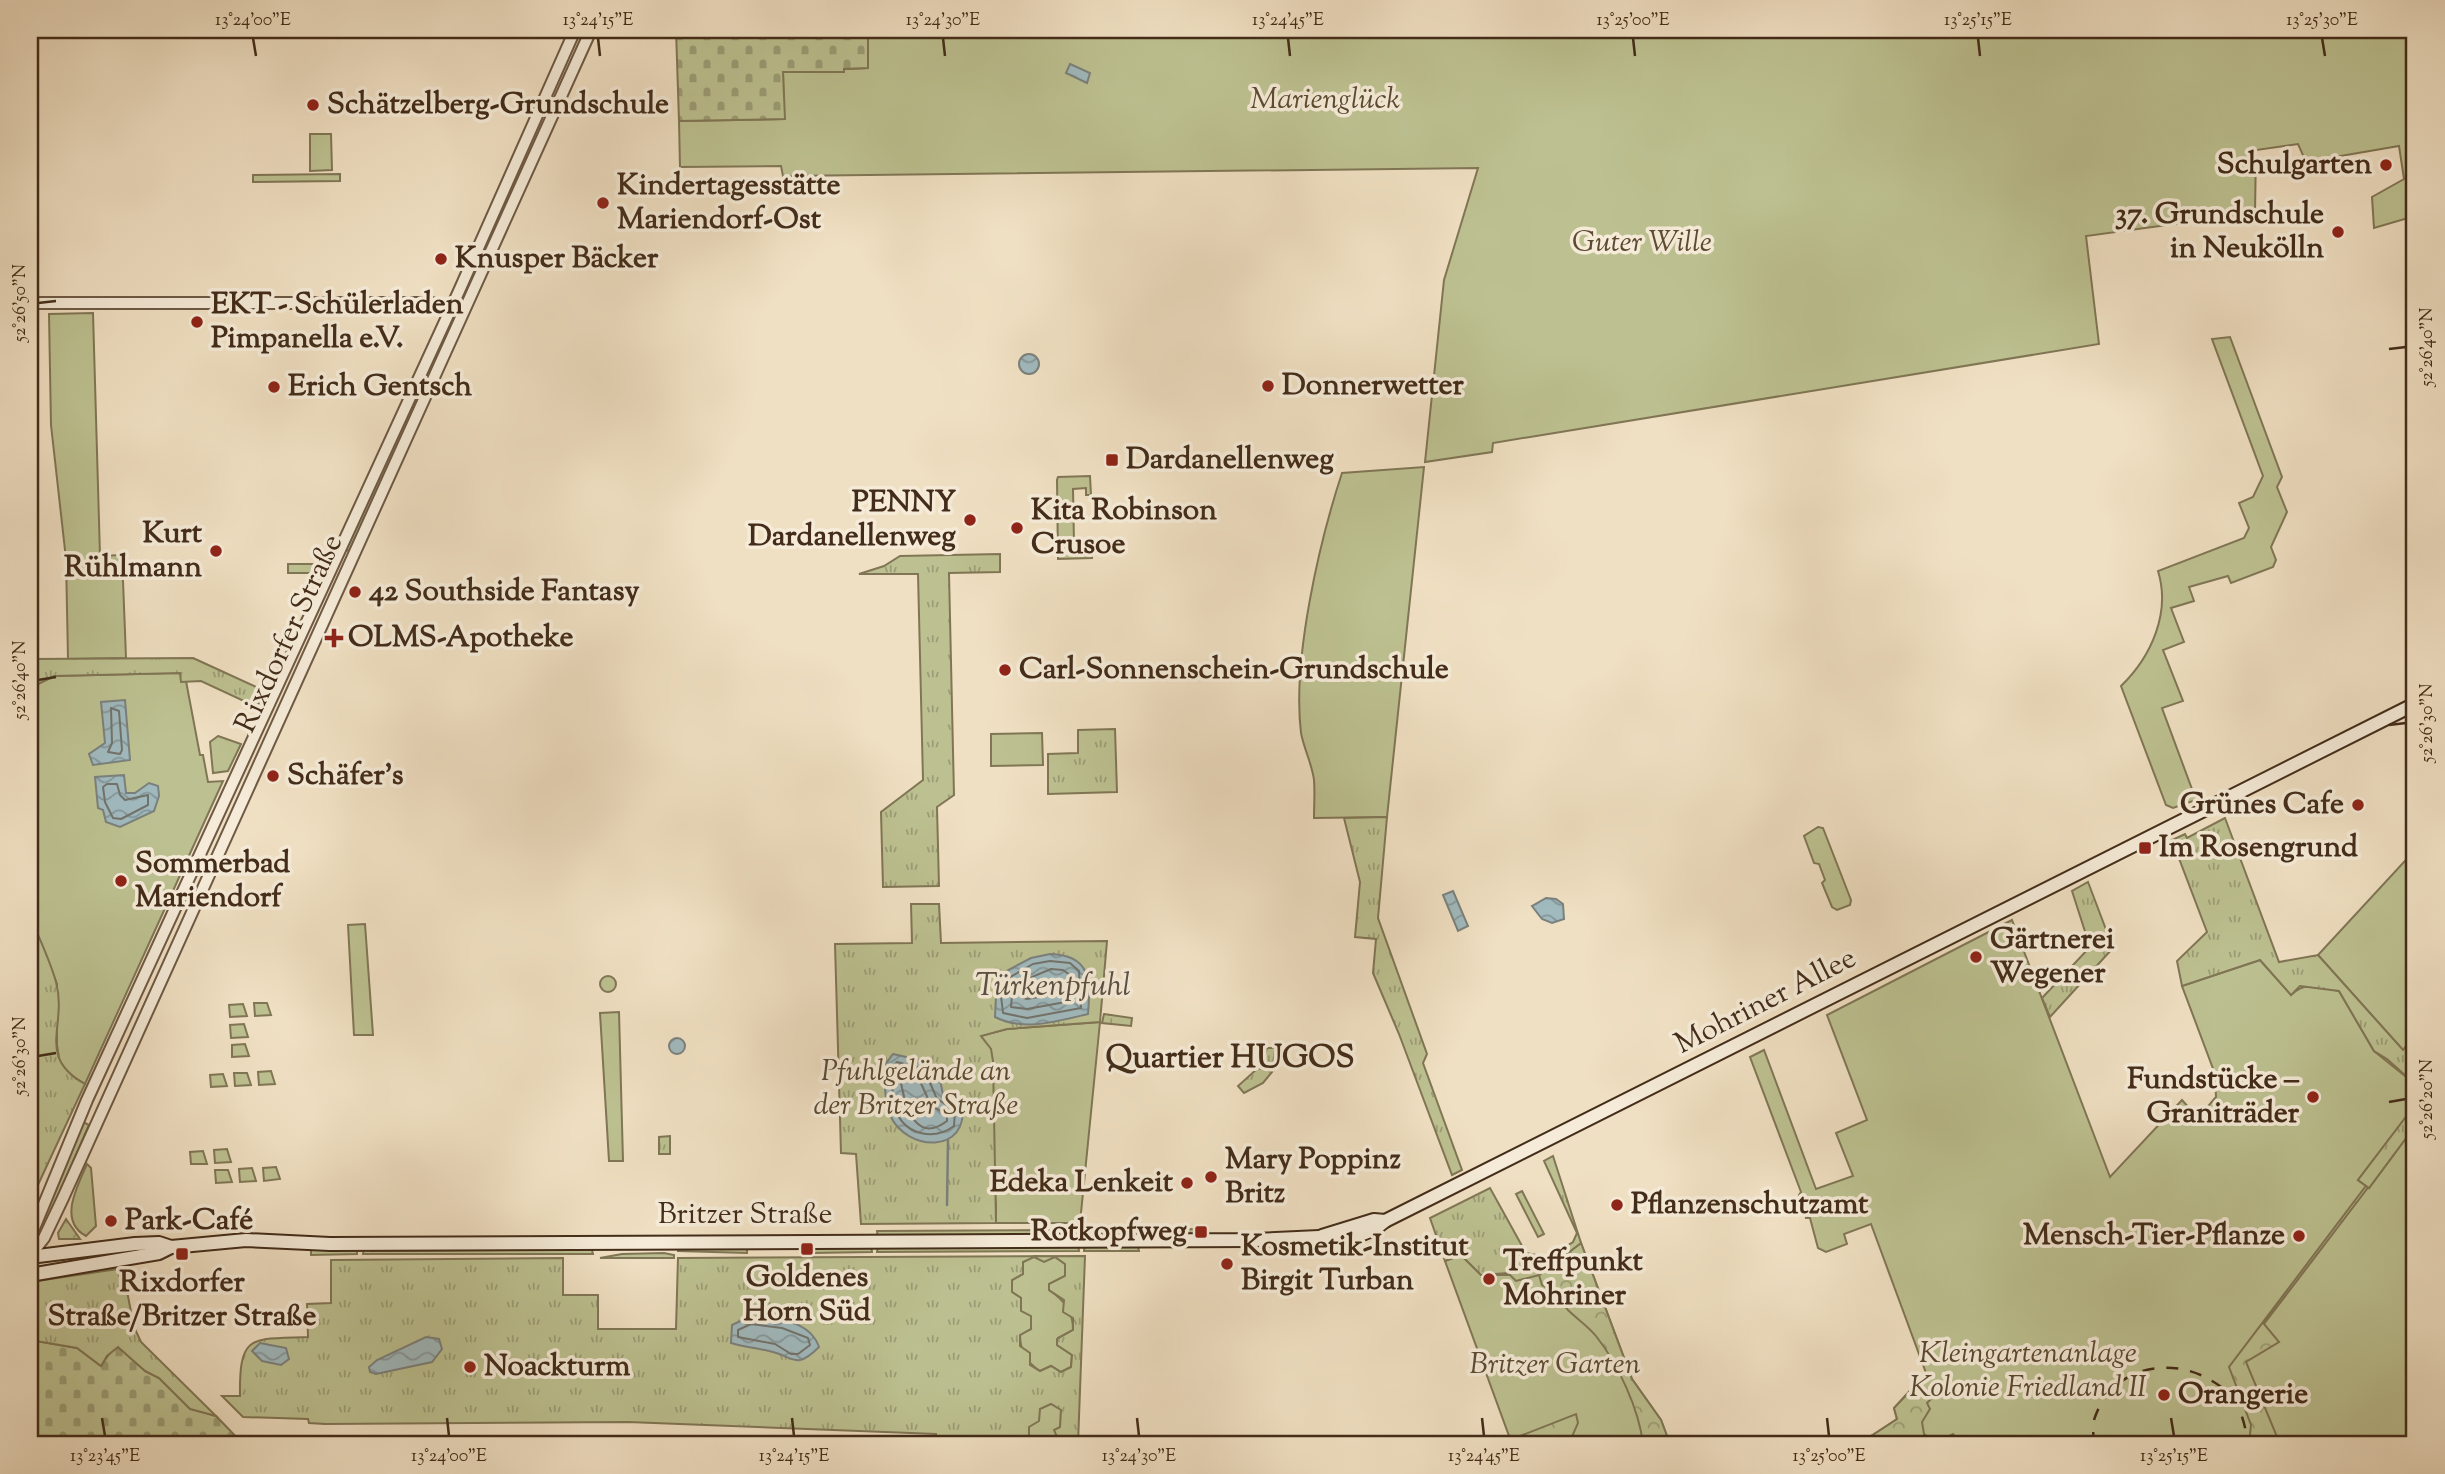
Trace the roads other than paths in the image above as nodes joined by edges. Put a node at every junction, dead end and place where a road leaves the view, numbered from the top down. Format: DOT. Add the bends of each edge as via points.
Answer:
graph roads {
  1 [pos="575,30"];
  2 [pos="591,30"];
  3 [pos="30,303"];
  4 [pos="450,308"];
  5 [pos="436,340"];
  6 [pos="449,346"];
  7 [pos="2415,704"];
  8 [pos="83,1109"];
  9 [pos="97,1117"];
  10 [pos="1385,1221"];
  11 [pos="30,1238"];
  12 [pos="171,1247"];
  13 [pos="30,1257"];
  14 [pos="53,1272"];
  15 [pos="30,1275"];
  1 -- 4 [label="street, Rixdorfer Straße"];
  2 -- 6 [label="street, Rixdorfer Straße"];
  3 -- 4 [label="street" via="432,303"];
  4 -- 5 [label="street, Rixdorfer Straße"];
  5 -- 6 [label="street"];
  5 -- 8 [label="street, Rixdorfer Straße"];
  6 -- 9 [label="street, Rixdorfer Straße"];
  7 -- 10 [label="main road, Mohriner Allee"];
  8 -- 9 [label="street"];
  8 -- 11 [label="street, Rixdorfer Straße"];
  9 -- 13 [label="street, Rixdorfer Straße" via="46,1234"];
  10 -- 12 [label="main road, Britzer Straße" via="1355,1236 1329,1240 340,1244 246,1240"];
  12 -- 13 [label="main road, Britzer Straße" via="140,1243"];
  12 -- 14 [label="main road, Britzer Straße"];
  13 -- 14 [label="street"];
  14 -- 15 [label="main road, Britzer Straße"];
}
